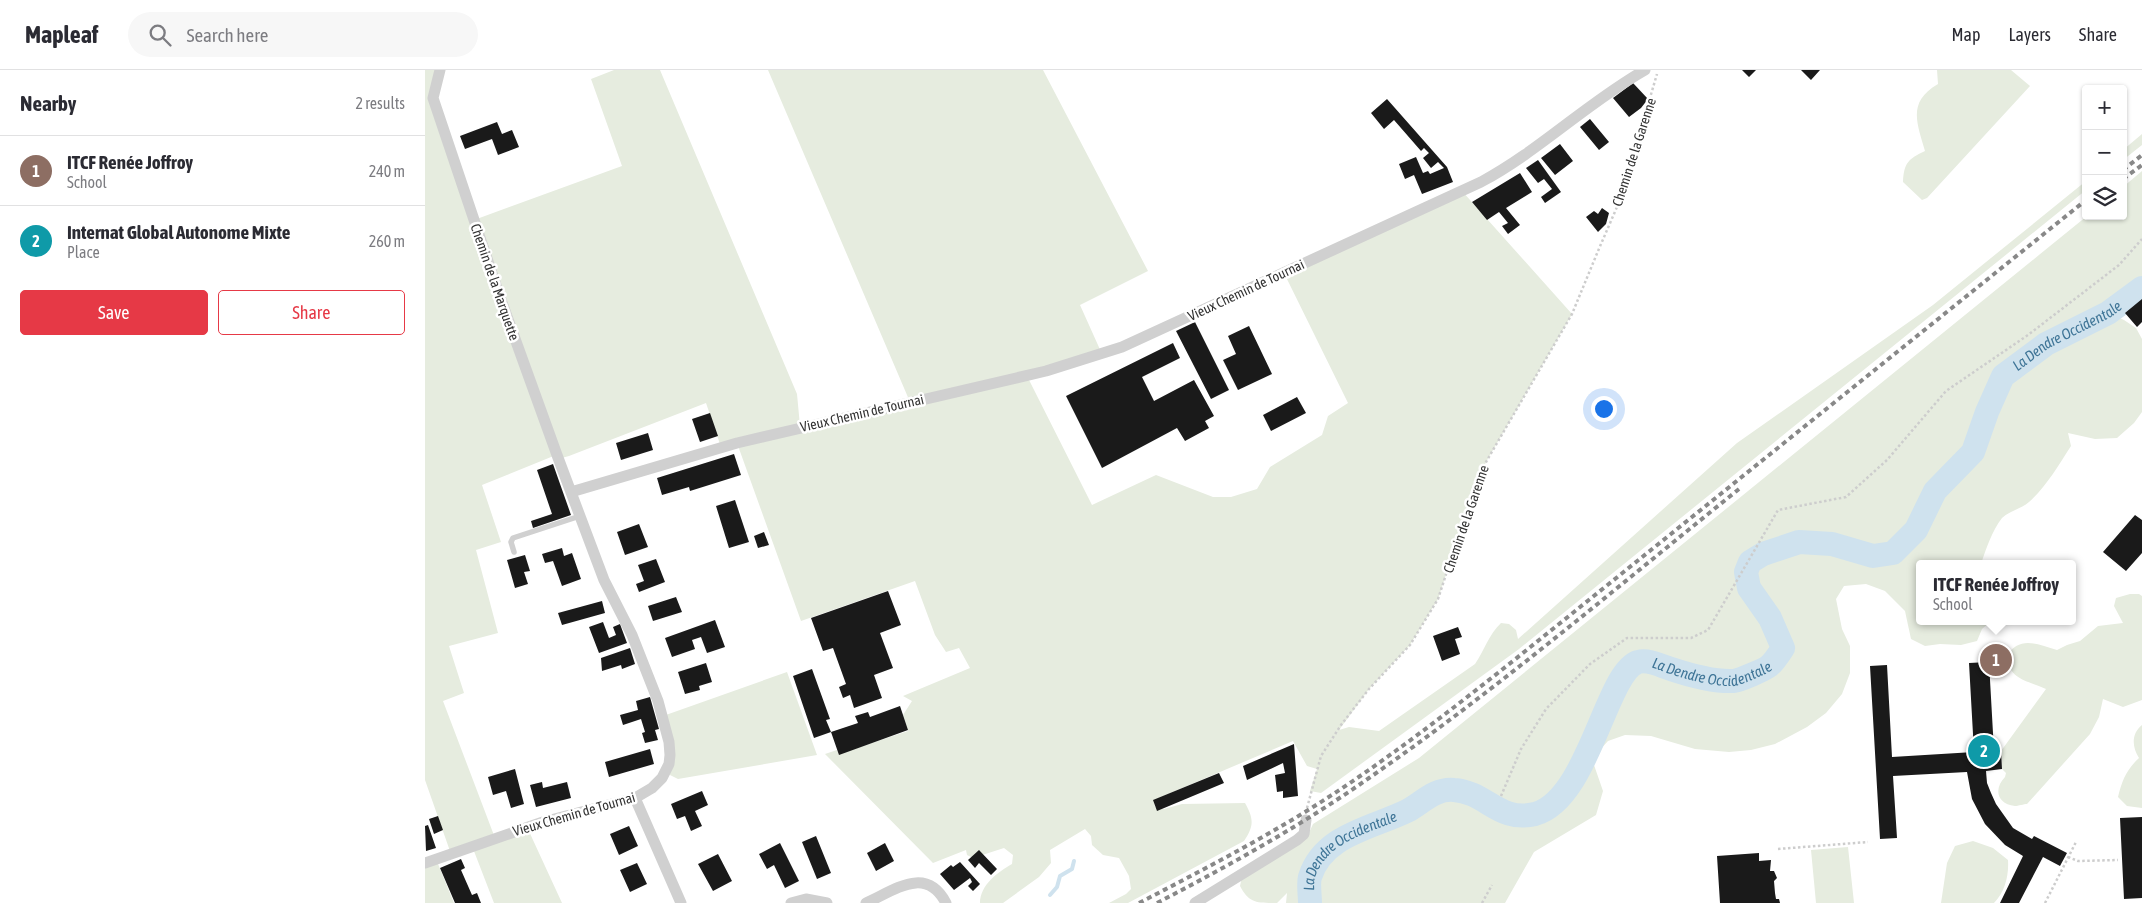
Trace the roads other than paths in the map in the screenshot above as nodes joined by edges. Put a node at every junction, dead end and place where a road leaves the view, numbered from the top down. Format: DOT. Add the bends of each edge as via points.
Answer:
graph roads {
  1 [pos="440,70"];
  2 [pos="1645,70"];
  3 [pos="429,98"];
  4 [pos="571,492"];
  5 [pos="580,516"];
  6 [pos="514,552"];
  7 [pos="635,798"];
  8 [pos="1305,820"];
  9 [pos="425,863"];
  10 [pos="681,903"];
  11 [pos="791,903"];
  12 [pos="827,903"];
  13 [pos="865,903"];
  14 [pos="947,903"];
  15 [pos="1195,903"];
  1 -- 3 [label="street, Chemin de la Marquette"];
  2 -- 4 [label="street, Vieux Chemin de Tournai" via="1615,87 1497,173 1122,347 1046,371 737,443"];
  3 -- 4 [label="street, Chemin de la Marquette"];
  4 -- 5 [label="street, Vieux Chemin de Tournai"];
  5 -- 6 [label="lane" via="513,538"];
  5 -- 7 [label="street, Vieux Chemin de Tournai" via="604,580 647,671 669,742 666,773 652,788"];
  7 -- 9 [label="street, Vieux Chemin de Tournai" via="543,822"];
  7 -- 10 [label="street"];
  8 -- 15 [label="street" via="1304,834 1297,840"];
  11 -- 12 [label="street" via="806,899"];
  13 -- 14 [label="street" via="922,882 936,888"];
}
